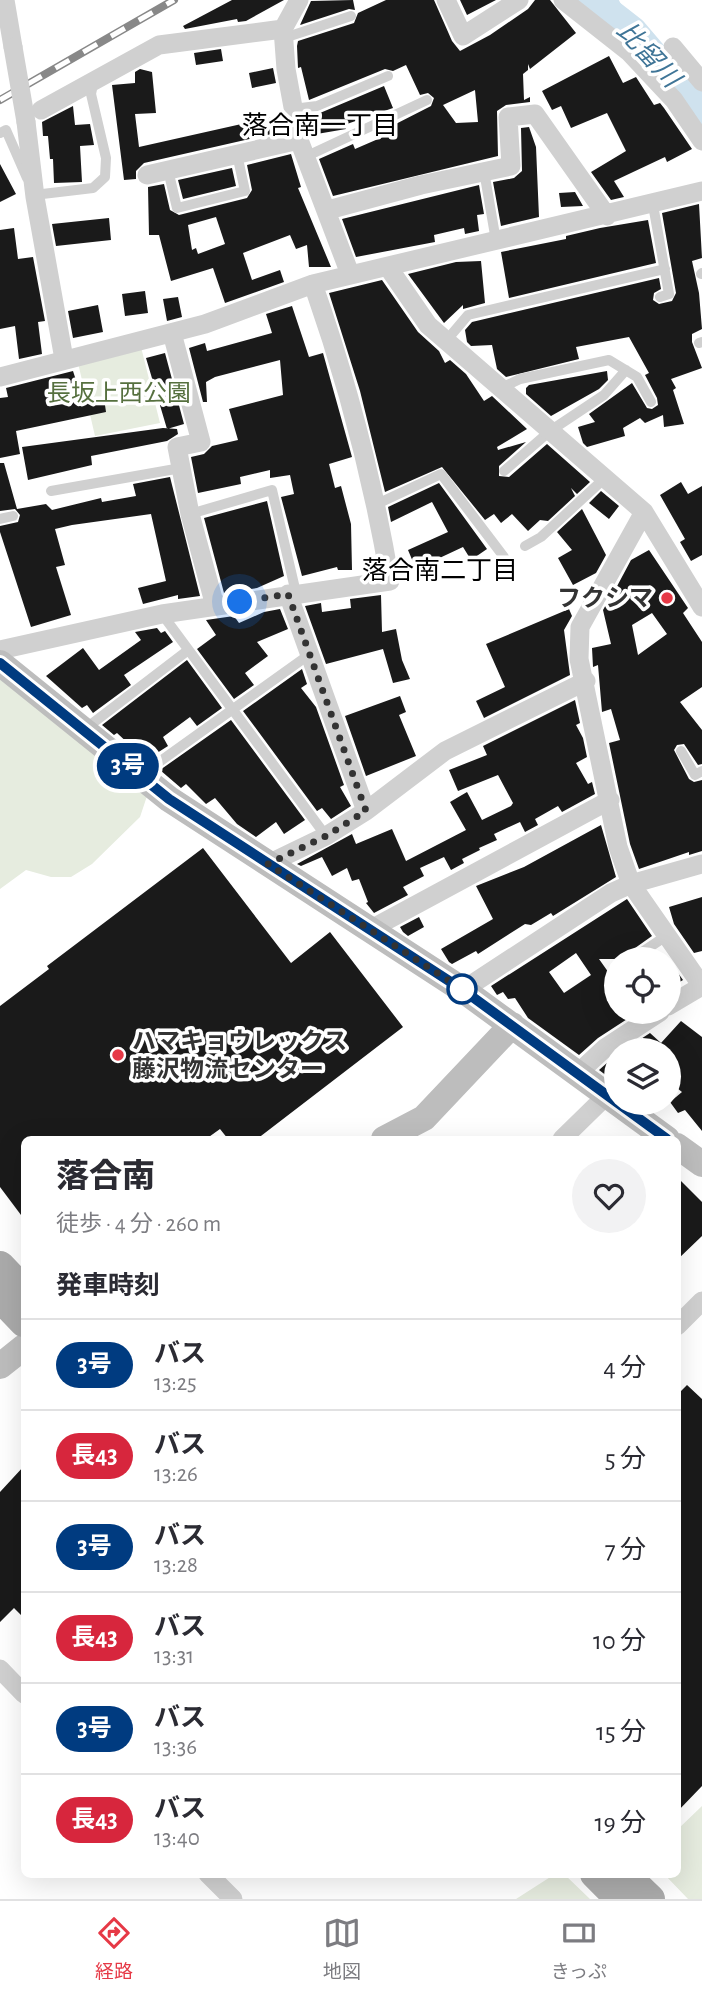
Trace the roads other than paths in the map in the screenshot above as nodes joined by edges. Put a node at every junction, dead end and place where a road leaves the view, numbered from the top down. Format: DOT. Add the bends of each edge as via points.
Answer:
graph roads {
  1 [pos="5,0"];
  2 [pos="299,0"];
  3 [pos="446,0"];
  4 [pos="519,0"];
  5 [pos="563,0"];
  6 [pos="351,16"];
  7 [pos="283,33"];
  8 [pos="673,47"];
  9 [pos="388,76"];
  10 [pos="94,80"];
  11 [pos="702,82"];
  12 [pos="427,100"];
  13 [pos="293,108"];
  14 [pos="33,116"];
  15 [pos="0,133"];
  16 [pos="702,141"];
  17 [pos="302,149"];
  18 [pos="237,154"];
  19 [pos="168,170"];
  20 [pos="484,171"];
  21 [pos="147,174"];
  22 [pos="702,191"];
  23 [pos="35,197"];
  24 [pos="653,205"];
  25 [pos="328,210"];
  26 [pos="607,216"];
  27 [pos="496,241"];
  28 [pos="388,267"];
  29 [pos="665,269"];
  30 [pos="350,274"];
  31 [pos="313,284"];
  32 [pos="660,297"];
  33 [pos="172,333"];
  34 [pos="446,341"];
  35 [pos="64,359"];
  36 [pos="626,370"];
  37 [pos="0,377"];
  38 [pos="500,388"];
  39 [pos="651,402"];
  40 [pos="550,431"];
  41 [pos="181,468"];
  42 [pos="504,471"];
  43 [pos="607,477"];
  44 [pos="51,491"];
  45 [pos="377,504"];
  46 [pos="644,512"];
  47 [pos="190,514"];
  48 [pos="13,516"];
  49 [pos="0,519"];
  50 [pos="524,546"];
  51 [pos="504,557"];
  52 [pos="292,594"];
  53 [pos="215,606"];
  54 [pos="702,607"];
  55 [pos="162,614"];
  56 [pos="0,650"];
  57 [pos="187,651"];
  58 [pos="310,654"];
  59 [pos="0,663"];
  60 [pos="586,681"];
  61 [pos="231,710"];
  62 [pos="83,730"];
  63 [pos="681,751"];
  64 [pos="702,771"];
  65 [pos="140,775"];
  66 [pos="610,800"];
  67 [pos="366,811"];
  68 [pos="326,836"];
  69 [pos="268,864"];
  70 [pos="702,864"];
  71 [pos="631,884"];
  72 [pos="371,929"];
  73 [pos="666,936"];
  74 [pos="650,947"];
  75 [pos="695,965"];
  76 [pos="702,986"];
  77 [pos="463,990"];
  78 [pos="681,998"];
  79 [pos="642,1024"];
  80 [pos="512,1025"];
  81 [pos="576,1075"];
  82 [pos="604,1095"];
  83 [pos="604,1098"];
  84 [pos="633,1115"];
  85 [pos="390,1136"];
  86 [pos="565,1136"];
  87 [pos="663,1136"];
  88 [pos="681,1149"];
  89 [pos="702,1164"];
  90 [pos="0,1266"];
  91 [pos="21,1288"];
  92 [pos="0,1297"];
  93 [pos="702,1301"];
  94 [pos="21,1319"];
  95 [pos="681,1322"];
  96 [pos="21,1349"];
  97 [pos="0,1366"];
  98 [pos="0,1669"];
  99 [pos="21,1691"];
  100 [pos="212,1878"];
  101 [pos="598,1878"];
  102 [pos="628,1878"];
  103 [pos="233,1899"];
  104 [pos="620,1899"];
  105 [pos="650,1899"];
  1 -- 14 [label="street, bridge"];
  2 -- 7 [label="street"];
  3 -- 4 [label="street" via="463,36"];
  5 -- 16 [label="street" via="629,52 674,100"];
  6 -- 7 [label="lane"];
  7 -- 10 [label="street" via="159,45"];
  7 -- 13 [label="street"];
  8 -- 11 [label="street"];
  9 -- 13 [label="lane" via="317,106"];
  10 -- 14 [label="street"];
  10 -- 23 [label="lane" via="91,94 106,158 105,177 93,188"];
  12 -- 17 [label="lane"];
  13 -- 17 [label="street"];
  14 -- 23 [label="street"];
  15 -- 23 [label="lane" via="6,130"];
  17 -- 18 [label="street"];
  17 -- 25 [label="street"];
  18 -- 19 [label="street"];
  18 -- 19 [label="lane" via="245,191 177,208"];
  19 -- 21 [label="street"];
  20 -- 25 [label="street"];
  20 -- 26 [label="street" via="511,166 508,117 535,114"];
  20 -- 27 [label="lane"];
  22 -- 24 [label="street"];
  23 -- 35 [label="street"];
  24 -- 26 [label="street"];
  24 -- 29 [label="lane"];
  25 -- 30 [label="street"];
  26 -- 27 [label="street"];
  27 -- 28 [label="street"];
  28 -- 30 [label="street"];
  28 -- 34 [label="street" via="428,326"];
  29 -- 32 [label="lane" via="669,294"];
  29 -- 34 [label="lane" via="468,315"];
  30 -- 31 [label="street"];
  31 -- 33 [label="street"];
  31 -- 45 [label="street"];
  33 -- 35 [label="street"];
  33 -- 41 [label="street" via="201,442 177,447"];
  34 -- 38 [label="street"];
  35 -- 37 [label="street"];
  36 -- 38 [label="lane" via="609,360 520,379"];
  36 -- 39 [label="lane" via="637,377"];
  36 -- 40 [label="lane" via="604,395"];
  38 -- 40 [label="street"];
  40 -- 42 [label="lane"];
  40 -- 43 [label="street"];
  41 -- 44 [label="lane"];
  41 -- 47 [label="street"];
  43 -- 46 [label="street"];
  43 -- 50 [label="lane" via="541,537"];
  45 -- 51 [label="lane" via="441,474"];
  45 -- 52 [label="street" via="390,581"];
  46 -- 54 [label="street"];
  46 -- 60 [label="street" via="580,628 579,659"];
  47 -- 52 [label="lane" via="272,490"];
  47 -- 53 [label="street"];
  48 -- 49 [label="lane"];
  52 -- 53 [label="street"];
  52 -- 58 [label="street"];
  53 -- 55 [label="street"];
  55 -- 56 [label="street"];
  55 -- 57 [label="lane"];
  57 -- 61 [label="lane"];
  57 -- 62 [label="lane"];
  58 -- 61 [label="lane"];
  58 -- 67 [label="street"];
  59 -- 62 [label="street"];
  60 -- 66 [label="street"];
  60 -- 67 [label="street" via="446,751"];
  61 -- 65 [label="lane"];
  61 -- 68 [label="lane"];
  62 -- 65 [label="street"];
  63 -- 64 [label="lane" via="695,775"];
  65 -- 69 [label="street"];
  66 -- 71 [label="street" via="618,847"];
  66 -- 72 [label="street"];
  67 -- 68 [label="street"];
  68 -- 69 [label="street"];
  69 -- 72 [label="street"];
  70 -- 71 [label="street"];
  71 -- 73 [label="street"];
  71 -- 77 [label="street"];
  72 -- 77 [label="street"];
  73 -- 74 [label="lane"];
  73 -- 75 [label="street"];
  75 -- 76 [label="street"];
  76 -- 78 [label="street"];
  77 -- 80 [label="street"];
  79 -- 81 [label="street" via="605,1048"];
  80 -- 81 [label="street"];
  80 -- 85 [label="street" via="424,1118"];
  81 -- 82 [label="street"];
  83 -- 86 [label="street"];
  84 -- 87 [label="street"];
  88 -- 89 [label="street"];
  90 -- 91 [label="main road"];
  92 -- 94 [label="main road"];
  93 -- 95 [label="street"];
  96 -- 97 [label="street"];
  98 -- 99 [label="street"];
  100 -- 103 [label="street"];
  101 -- 104 [label="main road"];
  102 -- 105 [label="main road"];
}
